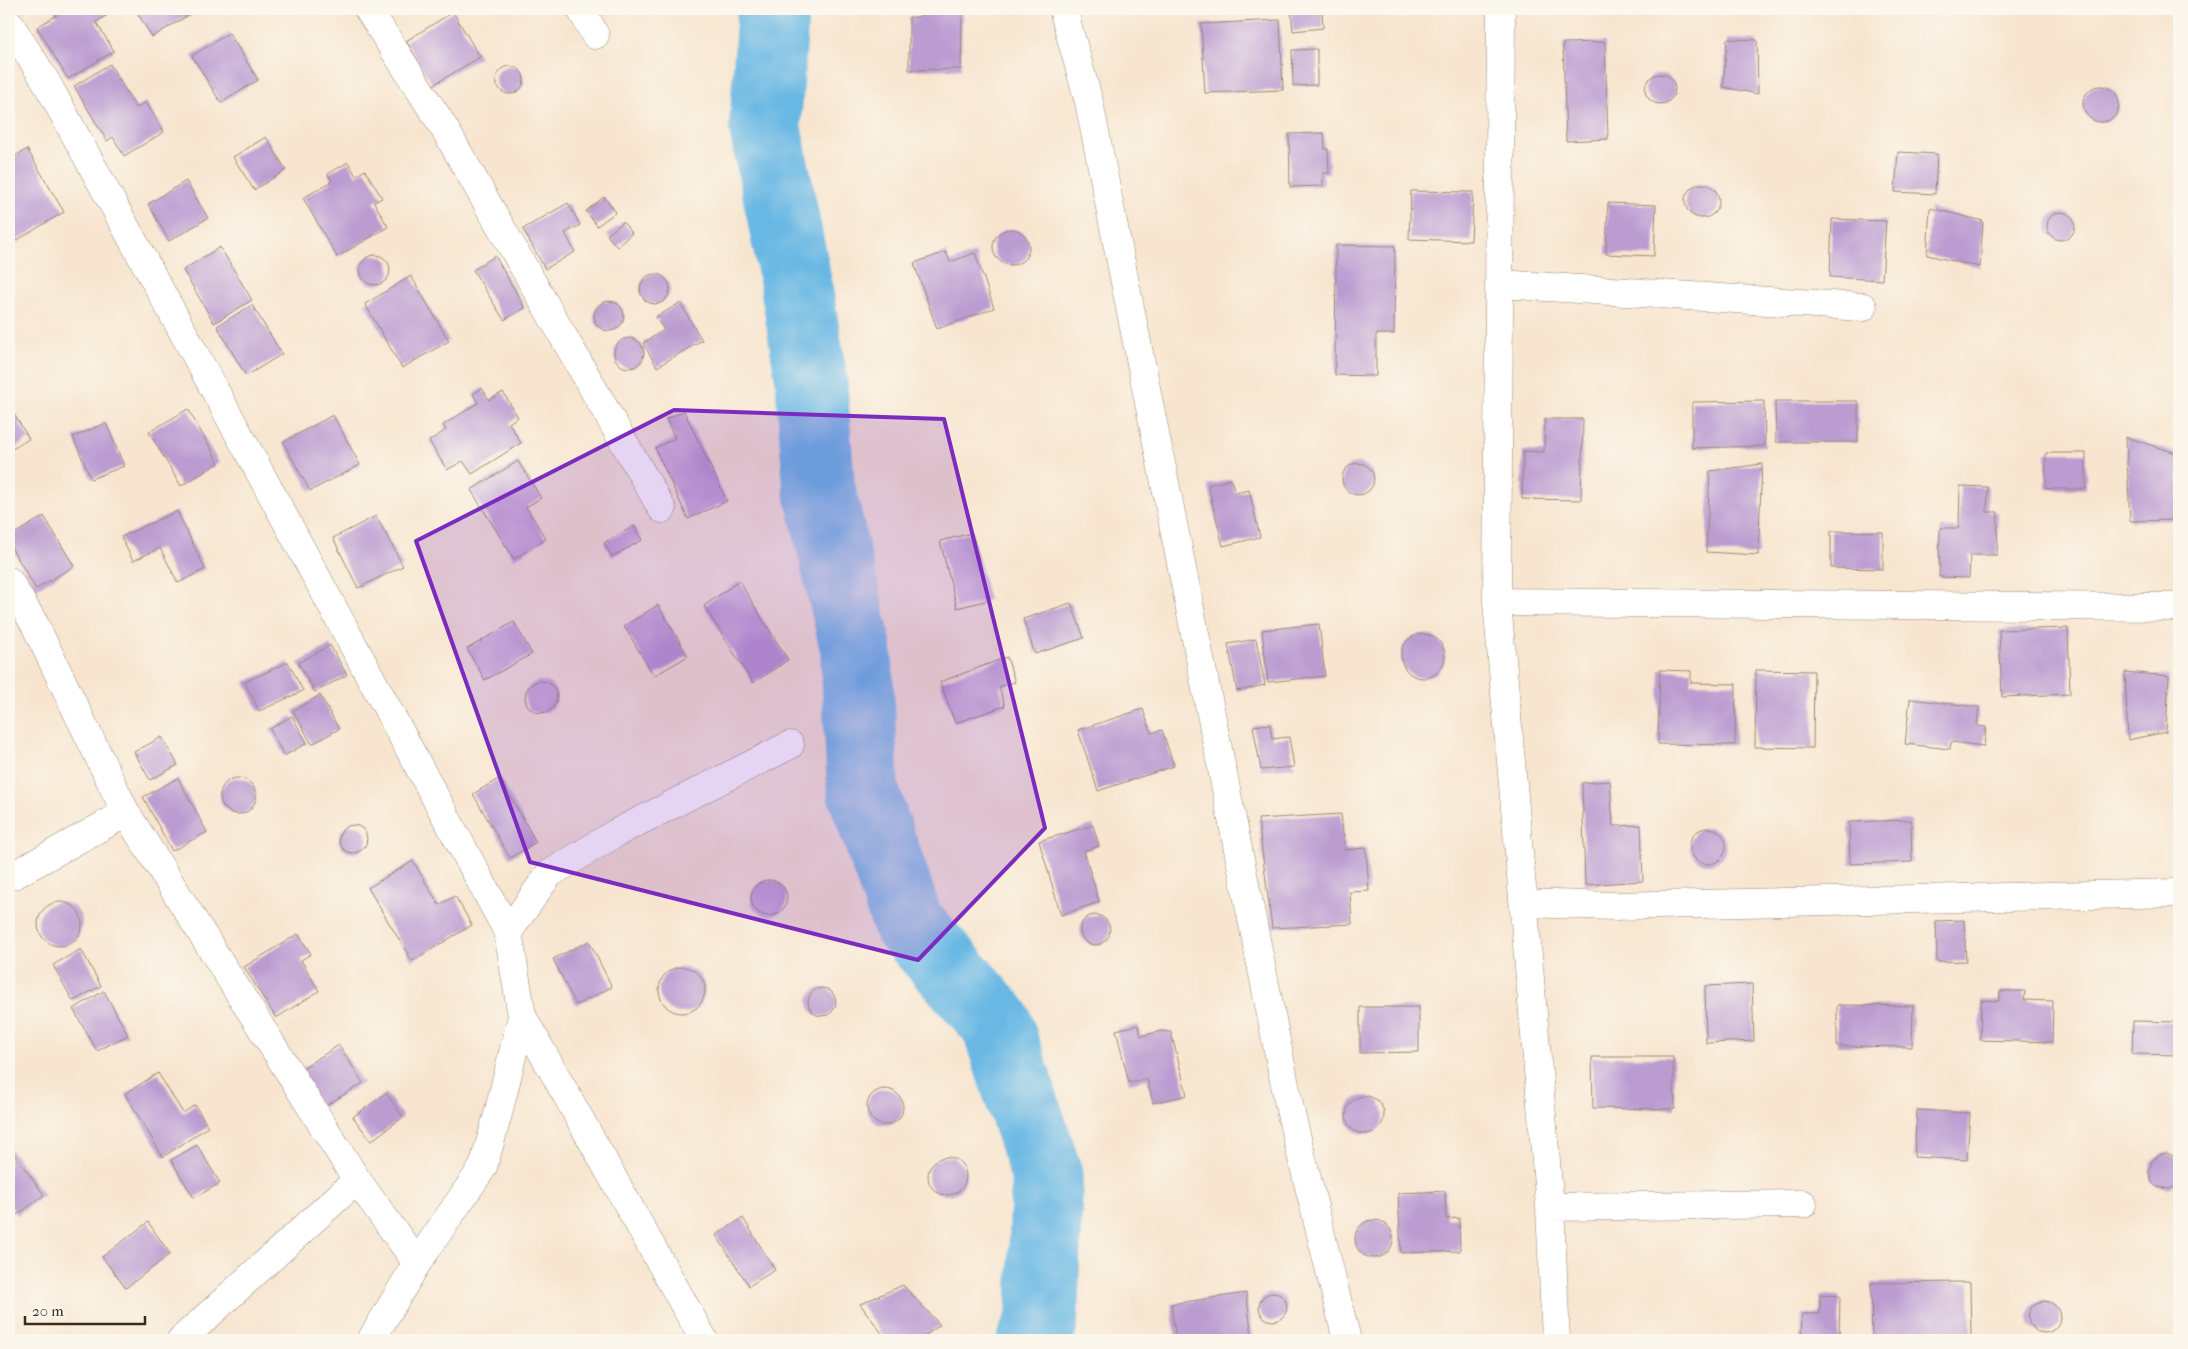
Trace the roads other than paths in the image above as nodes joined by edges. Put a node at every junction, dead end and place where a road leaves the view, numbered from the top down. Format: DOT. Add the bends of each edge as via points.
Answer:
graph roads {
  1 [pos="368,9"];
  2 [pos="581,9"];
  3 [pos="1063,9"];
  4 [pos="1501,9"];
  5 [pos="9,23"];
  6 [pos="595,35"];
  7 [pos="1500,284"];
  8 [pos="1863,307"];
  9 [pos="662,509"];
  10 [pos="9,582"];
  11 [pos="1497,602"];
  12 [pos="2179,607"];
  13 [pos="790,746"];
  14 [pos="126,813"];
  15 [pos="9,875"];
  16 [pos="2179,893"];
  17 [pos="1525,903"];
  18 [pos="508,932"];
  19 [pos="522,1016"];
  20 [pos="357,1180"];
  21 [pos="1803,1204"];
  22 [pos="1550,1207"];
  23 [pos="417,1263"];
  24 [pos="181,1340"];
  25 [pos="371,1340"];
  26 [pos="704,1340"];
  27 [pos="1347,1340"];
  28 [pos="1556,1340"];
  1 -- 9 [label="street" via="443,126"];
  2 -- 6 [label="street"];
  3 -- 27 [label="street" via="1089,102 1290,1110"];
  4 -- 7 [label="street"];
  5 -- 18 [label="street" via="48,86"];
  7 -- 8 [label="street"];
  7 -- 11 [label="street"];
  10 -- 14 [label="street" via="36,625"];
  11 -- 12 [label="street"];
  11 -- 17 [label="street"];
  13 -- 18 [label="street" via="616,833 549,874"];
  14 -- 15 [label="street"];
  14 -- 20 [label="street"];
  16 -- 17 [label="street" via="1614,906"];
  17 -- 22 [label="street"];
  18 -- 19 [label="street"];
  19 -- 23 [label="street" via="483,1167"];
  19 -- 26 [label="street"];
  20 -- 23 [label="street"];
  20 -- 24 [label="street"];
  21 -- 22 [label="street"];
  22 -- 28 [label="street"];
  23 -- 25 [label="street"];
}
